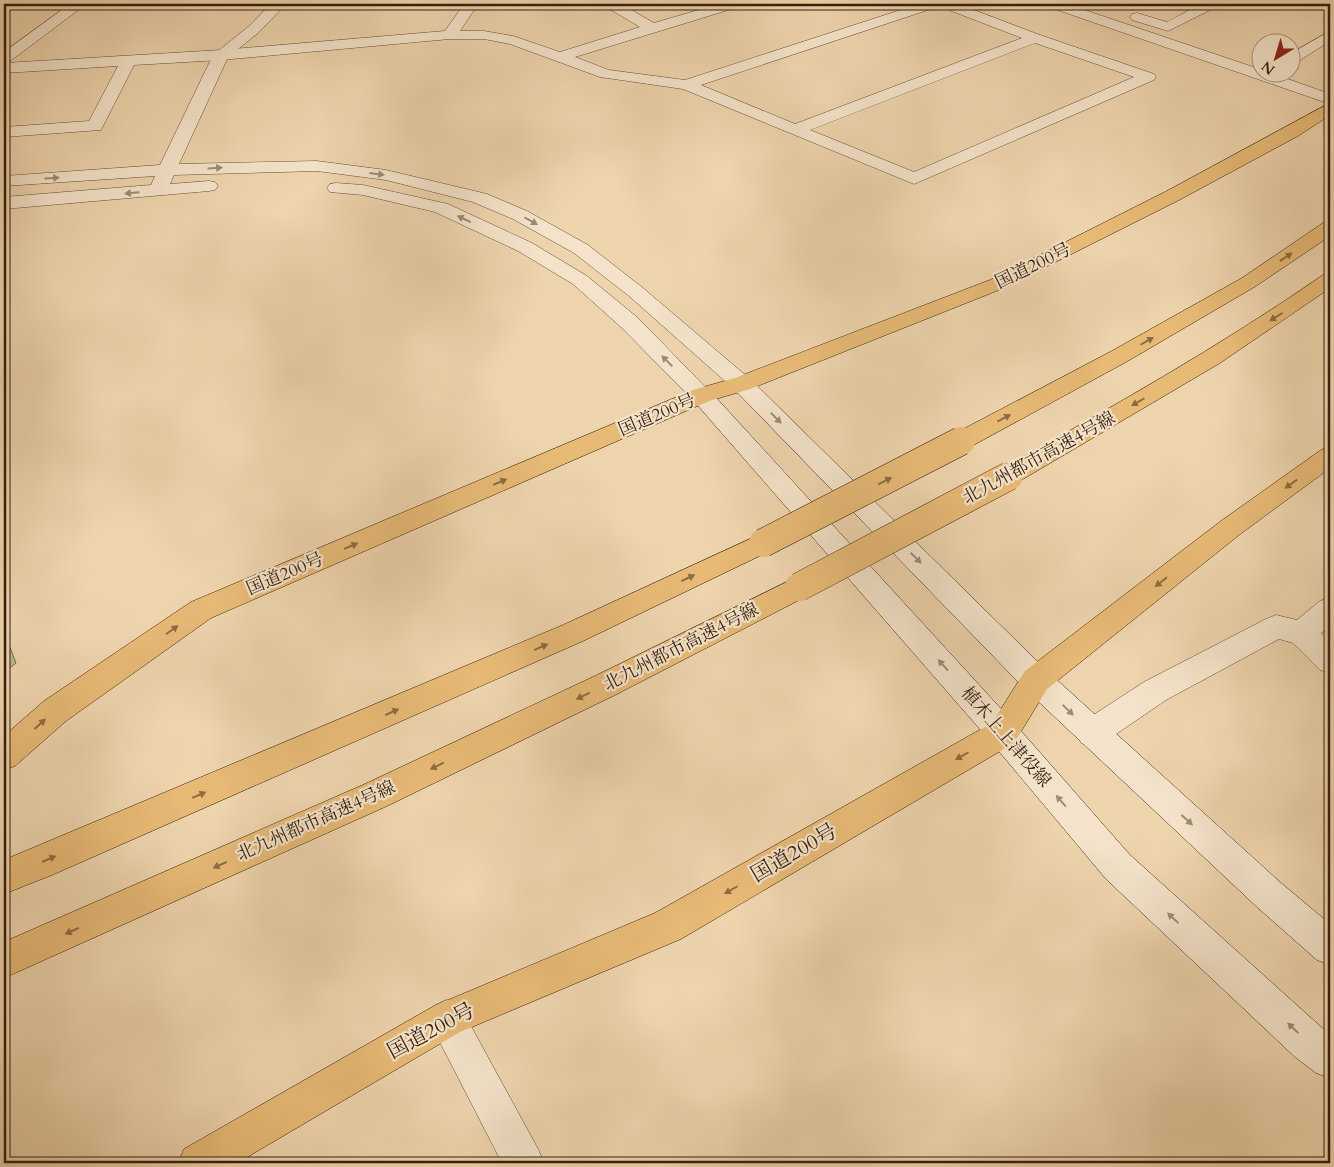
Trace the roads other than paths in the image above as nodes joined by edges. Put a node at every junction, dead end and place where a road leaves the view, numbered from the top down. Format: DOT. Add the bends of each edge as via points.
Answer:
graph roads {
  1 [pos="79,4"];
  2 [pos="279,4"];
  3 [pos="466,4"];
  4 [pos="612,4"];
  5 [pos="733,4"];
  6 [pos="932,4"];
  7 [pos="946,4"];
  8 [pos="1054,4"];
  9 [pos="1211,4"];
  10 [pos="1125,12"];
  11 [pos="1168,27"];
  12 [pos="652,28"];
  13 [pos="1186,33"];
  14 [pos="450,35"];
  15 [pos="1330,36"];
  16 [pos="1035,38"];
  17 [pos="1302,53"];
  18 [pos="221,55"];
  19 [pos="560,57"];
  20 [pos="4,60"];
  21 [pos="128,61"];
  22 [pos="4,68"];
  23 [pos="686,85"];
  24 [pos="1330,99"];
  25 [pos="1330,108"];
  26 [pos="794,130"];
  27 [pos="4,132"];
  28 [pos="167,170"];
  29 [pos="4,181"];
  30 [pos="158,190"];
  31 [pos="4,203"];
  32 [pos="1330,227"];
  33 [pos="1330,279"];
  34 [pos="742,384"];
  35 [pos="701,395"];
  36 [pos="1330,456"];
  37 [pos="1330,609"];
  38 [pos="1302,633"];
  39 [pos="1330,660"];
  40 [pos="1036,680"];
  41 [pos="1003,733"];
  42 [pos="1092,733"];
  43 [pos="4,756"];
  44 [pos="4,877"];
  45 [pos="1330,947"];
  46 [pos="4,960"];
  47 [pos="447,1019"];
  48 [pos="1330,1059"];
  49 [pos="198,1163"];
  50 [pos="524,1163"];
  1 -- 20 [label="street"];
  2 -- 18 [label="street"];
  3 -- 14 [label="street"];
  4 -- 12 [label="street"];
  5 -- 12 [label="street"];
  6 -- 23 [label="street"];
  7 -- 16 [label="street"];
  8 -- 24 [label="street"];
  9 -- 11 [label="street"];
  10 -- 11 [label="street"];
  11 -- 13 [label="street"];
  12 -- 19 [label="street"];
  14 -- 18 [label="street"];
  14 -- 19 [label="street" via="484,35 513,40"];
  15 -- 17 [label="street"];
  16 -- 26 [label="street"];
  16 -- 26 [label="street" via="1148,76 914,179"];
  18 -- 21 [label="street"];
  18 -- 28 [label="street"];
  19 -- 23 [label="street" via="606,74"];
  21 -- 22 [label="street"];
  21 -- 27 [label="street" via="95,126"];
  23 -- 26 [label="street"];
  25 -- 34 [label="highway, 国道200号" via="1172,196 997,284"];
  29 -- 28 [label="street, one-way"];
  28 -- 30 [label="street"];
  28 -- 34 [label="street, one-way" via="316,166 386,175 480,198 520,215 581,249"];
  30 -- 31 [label="street, 植木上上津役線, one-way"];
  35 -- 30 [label="street, 植木上上津役線, one-way" via="630,323 580,280 525,247 441,208 363,190 310,185 237,184"];
  44 -- 32 [label="highway, one-way, bridge" via="573,633 763,543 1118,357 1249,282"];
  33 -- 46 [label="highway, 北九州都市高速4号線, one-way, bridge" via="1295,305 1164,386 1009,476 799,588 376,795"];
  34 -- 35 [label="highway, 国道200号"];
  34 -- 40 [label="street, one-way"];
  41 -- 35 [label="street, 植木上上津役線, one-way"];
  43 -- 35 [label="highway, 国道200号, one-way" via="54,711 201,610"];
  36 -- 40 [label="highway, 国道200号, one-way" via="1230,528"];
  37 -- 38 [label="street"];
  38 -- 39 [label="street"];
  38 -- 42 [label="street" via="1276,627 1155,691"];
  40 -- 41 [label="highway, 国道200号"];
  40 -- 42 [label="street, one-way"];
  41 -- 47 [label="highway, 国道200号, one-way" via="668,926"];
  48 -- 41 [label="street, 植木上上津役線, one-way" via="1118,867"];
  42 -- 45 [label="street, one-way"];
  47 -- 49 [label="highway, 国道200号"];
  47 -- 50 [label="street"];
}
